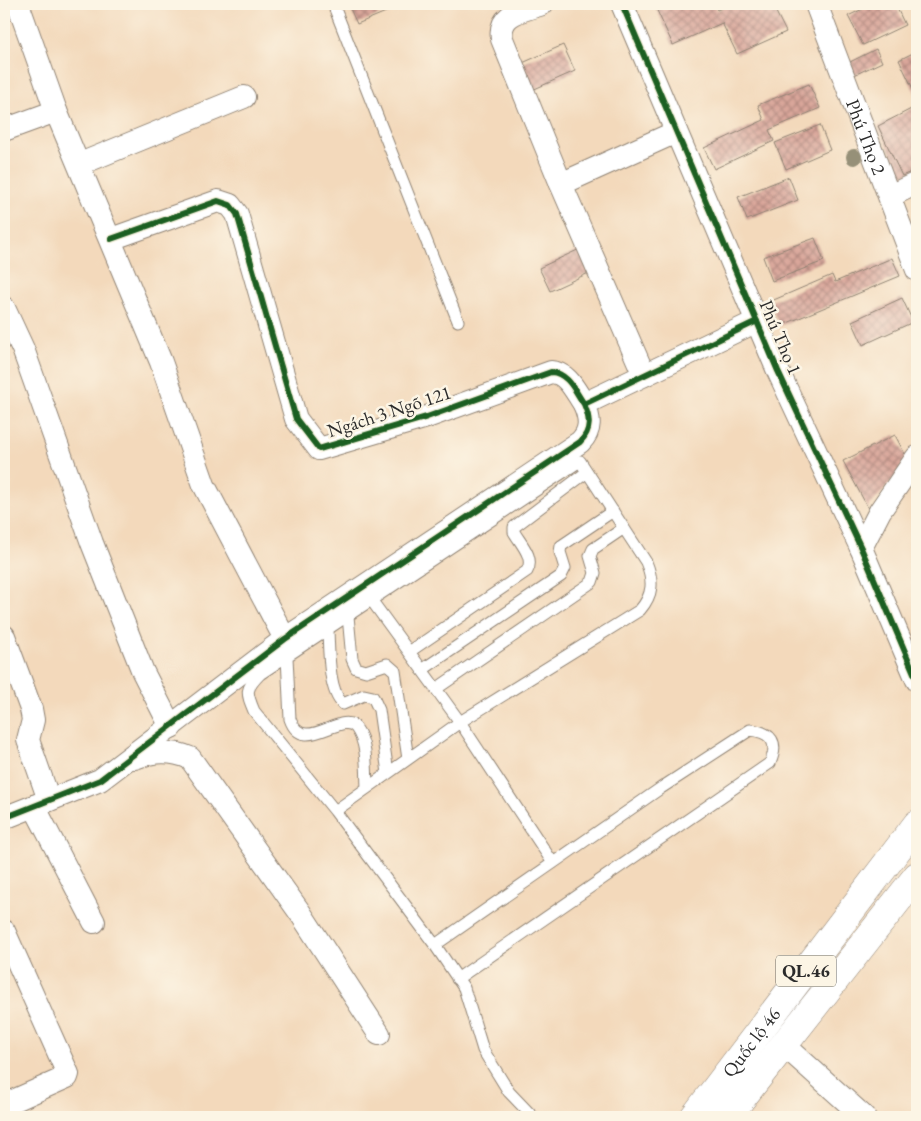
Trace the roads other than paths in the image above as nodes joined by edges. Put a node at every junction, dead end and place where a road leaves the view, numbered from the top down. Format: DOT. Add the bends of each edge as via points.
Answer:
graph roads {
  1 [pos="18,4"];
  2 [pos="333,4"];
  3 [pos="542,4"];
  4 [pos="622,4"];
  5 [pos="816,4"];
  6 [pos="244,97"];
  7 [pos="56,111"];
  8 [pos="4,130"];
  9 [pos="676,132"];
  10 [pos="80,164"];
  11 [pos="917,183"];
  12 [pos="561,184"];
  13 [pos="890,196"];
  14 [pos="111,239"];
  15 [pos="917,270"];
  16 [pos="4,308"];
  17 [pos="458,321"];
  18 [pos="757,321"];
  19 [pos="644,375"];
  20 [pos="584,404"];
  21 [pos="917,457"];
  22 [pos="587,472"];
  23 [pos="613,511"];
  24 [pos="624,528"];
  25 [pos="861,548"];
  26 [pos="372,601"];
  27 [pos="348,616"];
  28 [pos="328,630"];
  29 [pos="4,636"];
  30 [pos="286,648"];
  31 [pos="409,652"];
  32 [pos="422,670"];
  33 [pos="917,680"];
  34 [pos="436,689"];
  35 [pos="460,722"];
  36 [pos="171,727"];
  37 [pos="408,759"];
  38 [pos="125,762"];
  39 [pos="388,773"];
  40 [pos="367,788"];
  41 [pos="41,803"];
  42 [pos="335,811"];
  43 [pos="4,818"];
  44 [pos="917,824"];
  45 [pos="553,863"];
  46 [pos="914,887"];
  47 [pos="94,922"];
  48 [pos="4,930"];
  49 [pos="435,945"];
  50 [pos="457,979"];
  51 [pos="379,1034"];
  52 [pos="783,1044"];
  53 [pos="4,1105"];
  54 [pos="533,1117"];
  55 [pos="694,1117"];
  56 [pos="727,1117"];
  57 [pos="864,1117"];
  1 -- 7 [label="street"];
  2 -- 17 [label="lane"];
  3 -- 12 [label="street" via="510,16 502,23 501,30"];
  4 -- 9 [label="street, Phú Thọ 1"];
  5 -- 13 [label="street, Phú Thọ 2"];
  6 -- 10 [label="street"];
  7 -- 8 [label="street"];
  7 -- 10 [label="street"];
  9 -- 12 [label="street"];
  9 -- 18 [label="street, Phú Thọ 1"];
  10 -- 14 [label="street"];
  11 -- 13 [label="street"];
  12 -- 19 [label="street"];
  13 -- 15 [label="street, Phú Thọ 2"];
  14 -- 20 [label="street, Ngách 3 Ngõ 121" via="218,201 234,208 296,419 318,449 427,417 551,372 565,376"];
  14 -- 30 [label="street" via="161,362 204,485"];
  16 -- 36 [label="street" via="143,672"];
  18 -- 19 [label="street"];
  18 -- 25 [label="street, Phú Thọ 1"];
  19 -- 20 [label="street"];
  20 -- 30 [label="street" via="589,428 580,442"];
  21 -- 25 [label="street" via="880,511"];
  22 -- 23 [label="lane"];
  22 -- 26 [label="lane" via="580,461"];
  22 -- 31 [label="lane" via="514,527 530,558 527,571"];
  23 -- 24 [label="lane"];
  23 -- 32 [label="lane" via="561,546 565,568 561,576"];
  24 -- 34 [label="lane" via="593,549 590,556 594,573 592,582"];
  24 -- 35 [label="lane" via="651,574 652,588 648,601 640,610"];
  25 -- 33 [label="street, Phú Thọ 1"];
  26 -- 27 [label="lane"];
  26 -- 31 [label="lane"];
  27 -- 28 [label="lane"];
  27 -- 37 [label="lane" via="352,659 356,668 366,671 387,664 395,671"];
  28 -- 30 [label="lane"];
  28 -- 39 [label="lane" via="337,697 343,704 364,695 373,697 379,710"];
  29 -- 41 [label="street" via="31,709 28,740"];
  30 -- 36 [label="street"];
  30 -- 40 [label="lane" via="292,726 309,734 340,724 356,727 363,742"];
  30 -- 42 [label="lane" via="251,683 248,697 254,711"];
  31 -- 32 [label="lane"];
  32 -- 34 [label="lane"];
  34 -- 35 [label="lane"];
  35 -- 37 [label="lane"];
  35 -- 45 [label="lane"];
  36 -- 38 [label="street"];
  37 -- 39 [label="lane"];
  38 -- 41 [label="street" via="100,780"];
  38 -- 51 [label="street" via="151,752 177,752 190,758 301,914"];
  39 -- 40 [label="lane"];
  40 -- 42 [label="lane"];
  41 -- 43 [label="street"];
  41 -- 47 [label="street"];
  42 -- 49 [label="lane"];
  44 -- 55 [label="highway, Quốc lộ 46 / QL.46"];
  45 -- 49 [label="lane"];
  45 -- 50 [label="lane" via="750,730 762,731 773,740 775,752 770,763"];
  46 -- 52 [label="highway, Quốc lộ 46 / QL.46"];
  48 -- 53 [label="street" via="68,1074"];
  49 -- 50 [label="lane"];
  50 -- 54 [label="lane" via="464,988 491,1066 509,1092"];
  52 -- 56 [label="highway, Quốc lộ 46 / QL.46"];
  52 -- 57 [label="street"];
}
